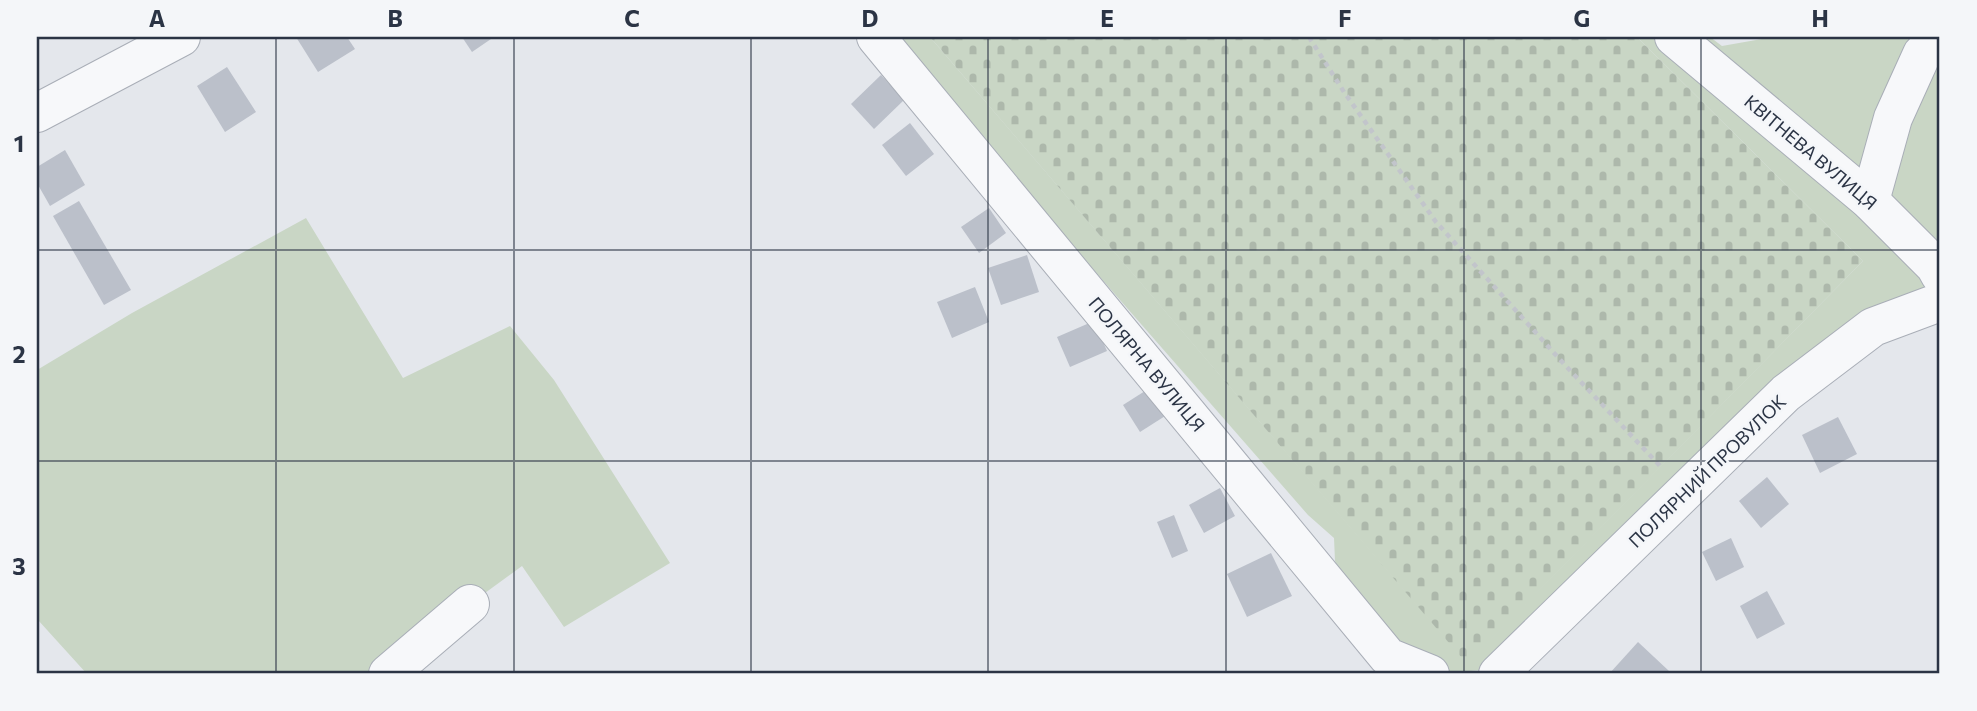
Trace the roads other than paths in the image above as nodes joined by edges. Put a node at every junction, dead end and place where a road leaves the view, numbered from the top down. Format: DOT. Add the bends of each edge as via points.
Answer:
graph roads {
  1 [pos="181,37"];
  2 [pos="876,37"];
  3 [pos="1674,37"];
  4 [pos="1940,38"];
  5 [pos="37,113"];
  6 [pos="1870,201"];
  7 [pos="1940,275"];
  8 [pos="1940,302"];
  9 [pos="470,604"];
  10 [pos="1491,673"];
  11 [pos="388,674"];
  12 [pos="1430,674"];
  1 -- 5 [label="street"];
  2 -- 12 [label="street, ПОЛЯРНА ВУЛИЦЯ" via="1388,657"];
  3 -- 6 [label="street, КВІТНЕВА ВУЛИЦЯ"];
  4 -- 6 [label="street" via="1922,54 1893,118"];
  6 -- 7 [label="street, КВІТНЕВА ВУЛИЦЯ"];
  8 -- 10 [label="street, ПОЛЯРНИЙ ПРОВУЛОК" via="1873,327 1786,393"];
  9 -- 11 [label="street"];
}
